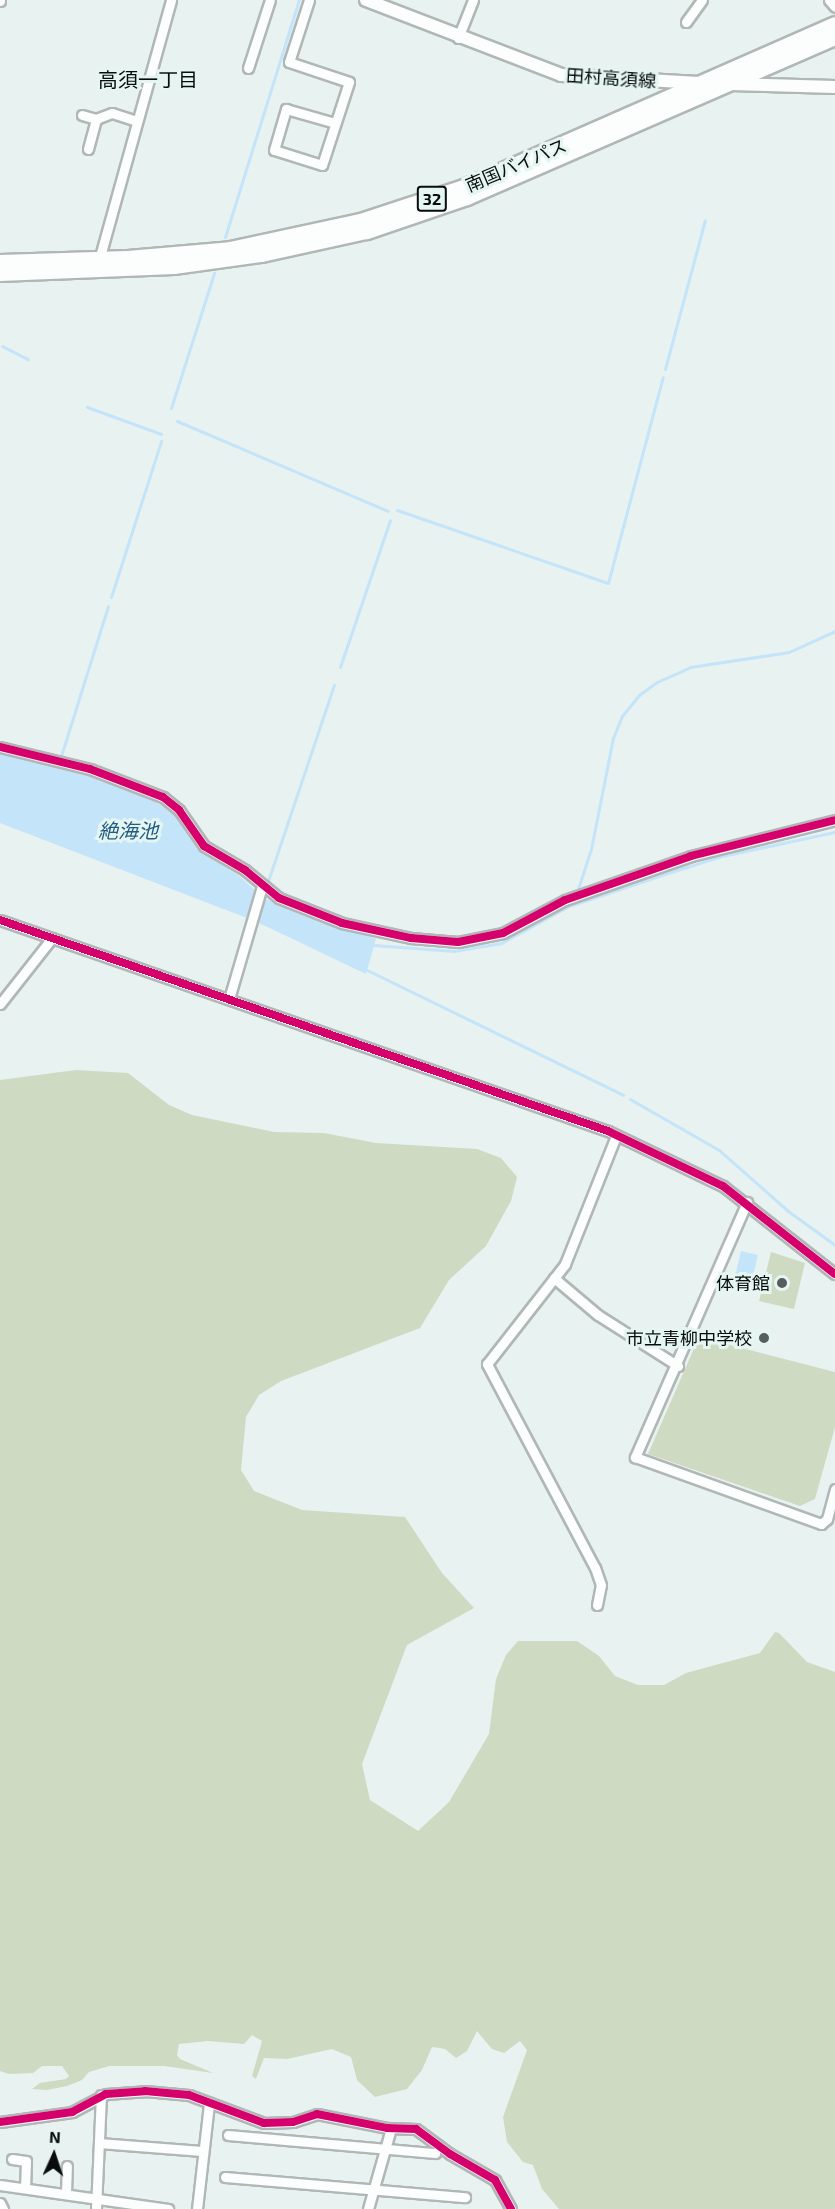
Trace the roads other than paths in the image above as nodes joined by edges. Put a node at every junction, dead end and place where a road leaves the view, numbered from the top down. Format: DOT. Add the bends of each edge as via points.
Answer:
graph roads {
  1 [pos="171,0"];
  2 [pos="270,0"];
  3 [pos="309,0"];
  4 [pos="366,0"];
  5 [pos="473,0"];
  6 [pos="702,0"];
  7 [pos="829,0"];
  8 [pos="835,7"];
  9 [pos="686,22"];
  10 [pos="835,24"];
  11 [pos="458,38"];
  12 [pos="835,38"];
  13 [pos="248,68"];
  14 [pos="705,83"];
  15 [pos="736,84"];
  16 [pos="835,87"];
  17 [pos="82,115"];
  18 [pos="96,119"];
  19 [pos="137,121"];
  20 [pos="336,123"];
  21 [pos="88,149"];
  22 [pos="99,260"];
  23 [pos="0,262"];
  24 [pos="0,274"];
  25 [pos="0,747"];
  26 [pos="835,820"];
  27 [pos="260,887"];
  28 [pos="0,920"];
  29 [pos="52,938"];
  30 [pos="230,999"];
  31 [pos="0,1004"];
  32 [pos="616,1136"];
  33 [pos="747,1202"];
  34 [pos="835,1274"];
  35 [pos="554,1278"];
  36 [pos="678,1366"];
  37 [pos="835,1489"];
  38 [pos="597,1605"];
  39 [pos="101,2096"];
  40 [pos="209,2103"];
  41 [pos="0,2122"];
  42 [pos="391,2128"];
  43 [pos="228,2135"];
  44 [pos="99,2143"];
  45 [pos="385,2148"];
  46 [pos="202,2151"];
  47 [pos="435,2153"];
  48 [pos="12,2159"];
  49 [pos="67,2166"];
  50 [pos="225,2177"];
  51 [pos="0,2185"];
  52 [pos="25,2188"];
  53 [pos="373,2189"];
  54 [pos="66,2192"];
  55 [pos="96,2197"];
  56 [pos="465,2197"];
  57 [pos="0,2203"];
  58 [pos="3,2209"];
  59 [pos="96,2209"];
  60 [pos="168,2209"];
  61 [pos="197,2209"];
  62 [pos="368,2209"];
  63 [pos="511,2209"];
  1 -- 19 [label="street"];
  2 -- 13 [label="street"];
  3 -- 20 [label="street" via="289,62 349,82"];
  4 -- 11 [label="main road, 田村高須線"];
  5 -- 11 [label="street"];
  6 -- 9 [label="street"];
  7 -- 8 [label="street"];
  10 -- 14 [label="highway, 南国バイパス / 32"];
  11 -- 14 [label="main road, 田村高須線" via="561,75"];
  12 -- 15 [label="highway, 南国バイパス / 32"];
  14 -- 15 [label="main road, 田村高須線"];
  14 -- 22 [label="highway, 南国バイパス / 32" via="464,187 361,221 230,249"];
  15 -- 16 [label="main road, 田村高須線"];
  15 -- 24 [label="highway, 南国バイパス / 32" via="467,198 347,237 262,255 174,267"];
  17 -- 18 [label="street"];
  18 -- 19 [label="street" via="112,113"];
  18 -- 21 [label="street"];
  19 -- 22 [label="street"];
  20 -- 20 [label="street" via="322,165 274,150 286,109"];
  22 -- 23 [label="highway, 南国バイパス / 32"];
  25 -- 27 [label="street" via="90,769 163,797 179,810 204,846 235,863"];
  26 -- 27 [label="street" via="691,856 565,900 503,933 458,942 411,938 342,922"];
  27 -- 30 [label="street"];
  28 -- 29 [label="street"];
  29 -- 30 [label="street"];
  29 -- 31 [label="street"];
  30 -- 32 [label="street" via="576,1118"];
  32 -- 33 [label="street" via="697,1172"];
  32 -- 35 [label="street" via="565,1264"];
  33 -- 34 [label="street"];
  33 -- 36 [label="street"];
  35 -- 36 [label="street" via="598,1315"];
  35 -- 38 [label="street" via="487,1364 596,1568 600,1585"];
  36 -- 37 [label="street" via="635,1458 821,1524 827,1520"];
  39 -- 40 [label="street" via="168,2092"];
  39 -- 41 [label="street" via="72,2112"];
  39 -- 44 [label="street"];
  40 -- 42 [label="street" via="264,2123 293,2122 317,2114"];
  40 -- 46 [label="street"];
  42 -- 45 [label="street"];
  42 -- 63 [label="street" via="418,2129 450,2154 484,2172 501,2187"];
  43 -- 45 [label="street"];
  44 -- 46 [label="street"];
  44 -- 55 [label="street"];
  45 -- 47 [label="street"];
  45 -- 53 [label="street"];
  46 -- 61 [label="street"];
  48 -- 52 [label="street" via="26,2161"];
  49 -- 54 [label="street"];
  50 -- 53 [label="street"];
  51 -- 52 [label="street"];
  52 -- 54 [label="street"];
  53 -- 56 [label="street"];
  53 -- 62 [label="street"];
  54 -- 55 [label="street"];
  55 -- 59 [label="street"];
  55 -- 60 [label="street"];
  57 -- 58 [label="street"];
}
